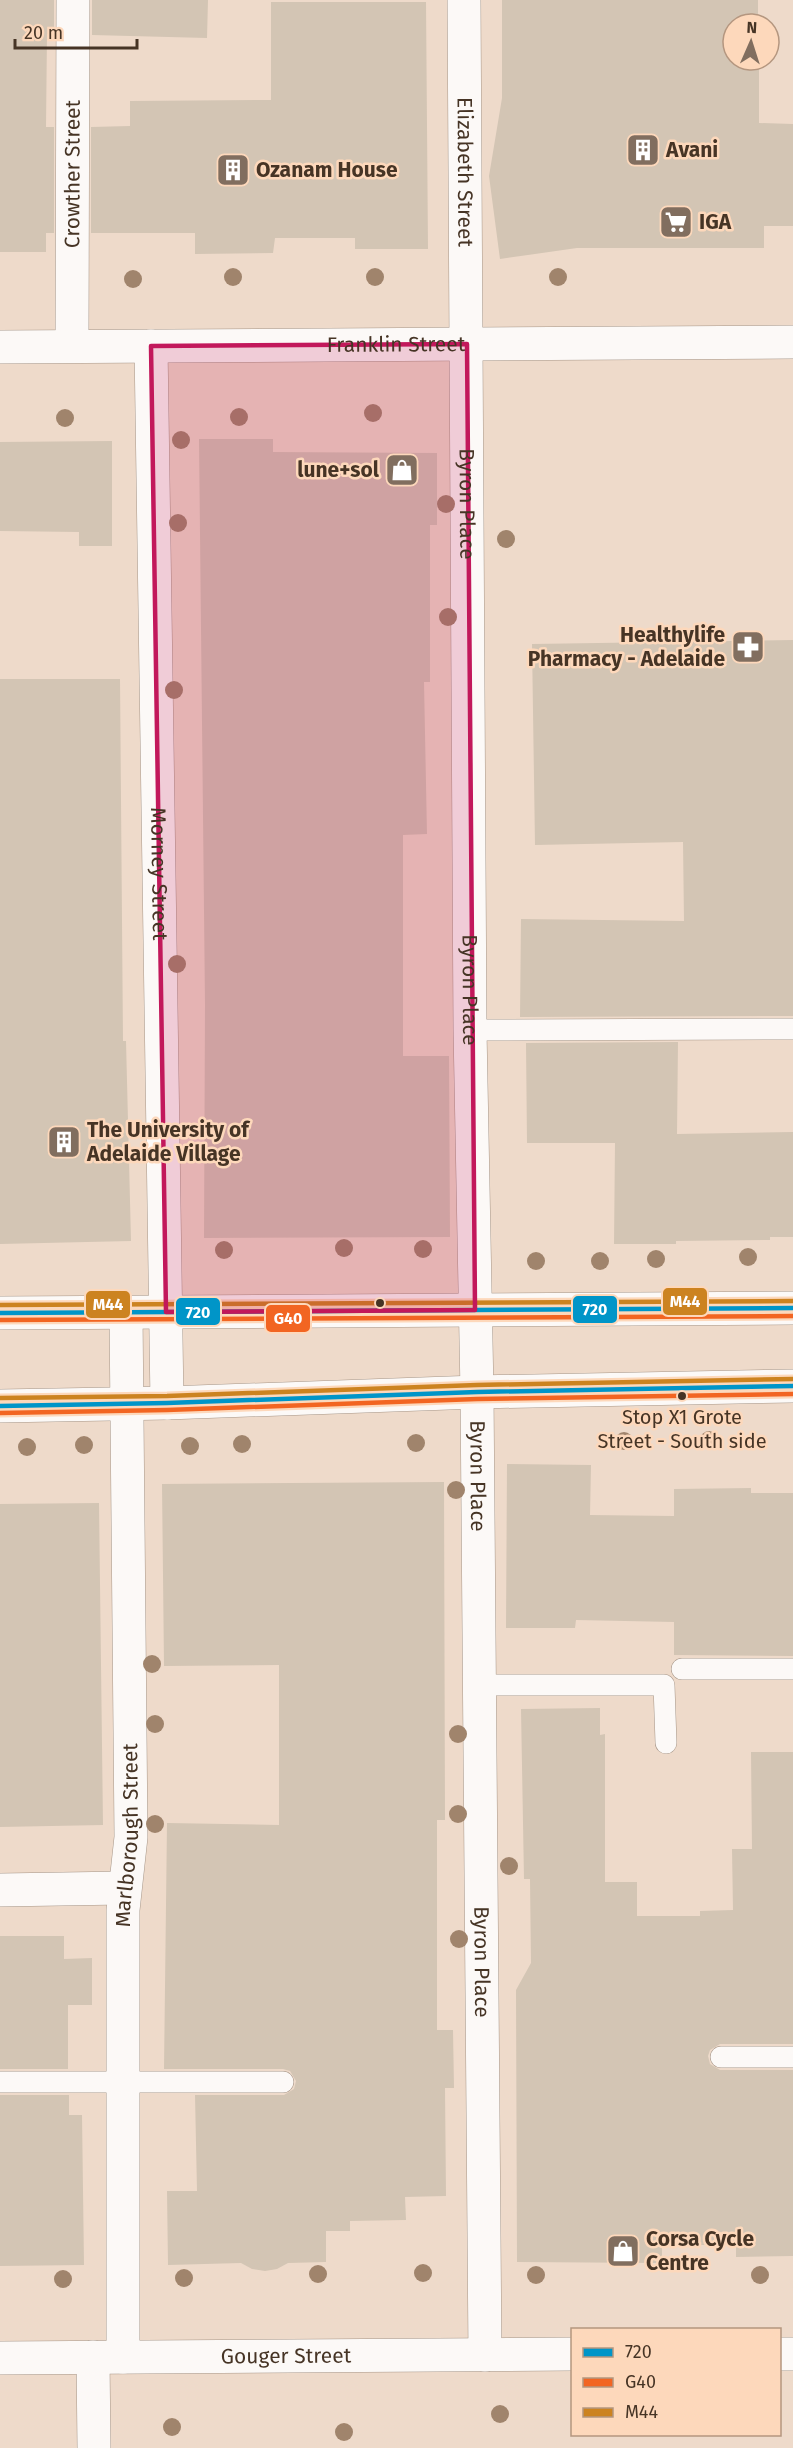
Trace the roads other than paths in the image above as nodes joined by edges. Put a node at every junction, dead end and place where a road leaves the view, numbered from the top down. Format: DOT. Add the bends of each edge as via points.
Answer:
graph roads {
  1 [pos="73,0"];
  2 [pos="464,0"];
  3 [pos="793,342"];
  4 [pos="467,344"];
  5 [pos="72,346"];
  6 [pos="151,346"];
  7 [pos="0,347"];
  8 [pos="793,1029"];
  9 [pos="470,1030"];
  10 [pos="793,1308"];
  11 [pos="475,1310"];
  12 [pos="126,1312"];
  13 [pos="166,1312"];
  14 [pos="0,1313"];
  15 [pos="793,1386"];
  16 [pos="477,1392"];
  17 [pos="167,1403"];
  18 [pos="128,1404"];
  19 [pos="0,1406"];
  20 [pos="682,1669"];
  21 [pos="793,1669"];
  22 [pos="479,1685"];
  23 [pos="666,1743"];
  24 [pos="124,1888"];
  25 [pos="0,1890"];
  26 [pos="721,2057"];
  27 [pos="793,2057"];
  28 [pos="0,2082"];
  29 [pos="123,2082"];
  30 [pos="283,2082"];
  31 [pos="485,2355"];
  32 [pos="571,2355"];
  33 [pos="108,2357"];
  34 [pos="0,2358"];
  35 [pos="94,2448"];
  1 -- 5 [label="street, Crowther Street"];
  2 -- 4 [label="street, Elizabeth Street"];
  3 -- 4 [label="street, Franklin Street"];
  4 -- 6 [label="street, Franklin Street"];
  4 -- 9 [label="street, Byron Place"];
  5 -- 6 [label="street, Franklin Street"];
  5 -- 7 [label="street, Franklin Street"];
  6 -- 13 [label="street, Morney Street"];
  8 -- 9 [label="lane"];
  9 -- 11 [label="street, Byron Place"];
  10 -- 11 [label="street"];
  11 -- 13 [label="street"];
  11 -- 16 [label="street, Byron Place"];
  12 -- 13 [label="street"];
  12 -- 14 [label="street"];
  12 -- 18 [label="street, Marlborough Street"];
  13 -- 17 [label="street, Morney Street"];
  15 -- 16 [label="street"];
  16 -- 17 [label="street"];
  16 -- 22 [label="street, Byron Place"];
  17 -- 18 [label="street"];
  18 -- 19 [label="street"];
  18 -- 24 [label="street, Marlborough Street" via="131,1837"];
  20 -- 21 [label="lane"];
  22 -- 23 [label="lane" via="664,1685"];
  22 -- 31 [label="street, Byron Place"];
  24 -- 25 [label="street"];
  24 -- 29 [label="street, Marlborough Street"];
  26 -- 27 [label="lane"];
  28 -- 29 [label="lane"];
  29 -- 30 [label="lane"];
  29 -- 33 [label="street, Marlborough Street"];
  31 -- 32 [label="street, Gouger Street"];
  31 -- 33 [label="street, Gouger Street"];
  33 -- 34 [label="street, Gouger Street"];
  33 -- 35 [label="street, Marlborough Street"];
}
